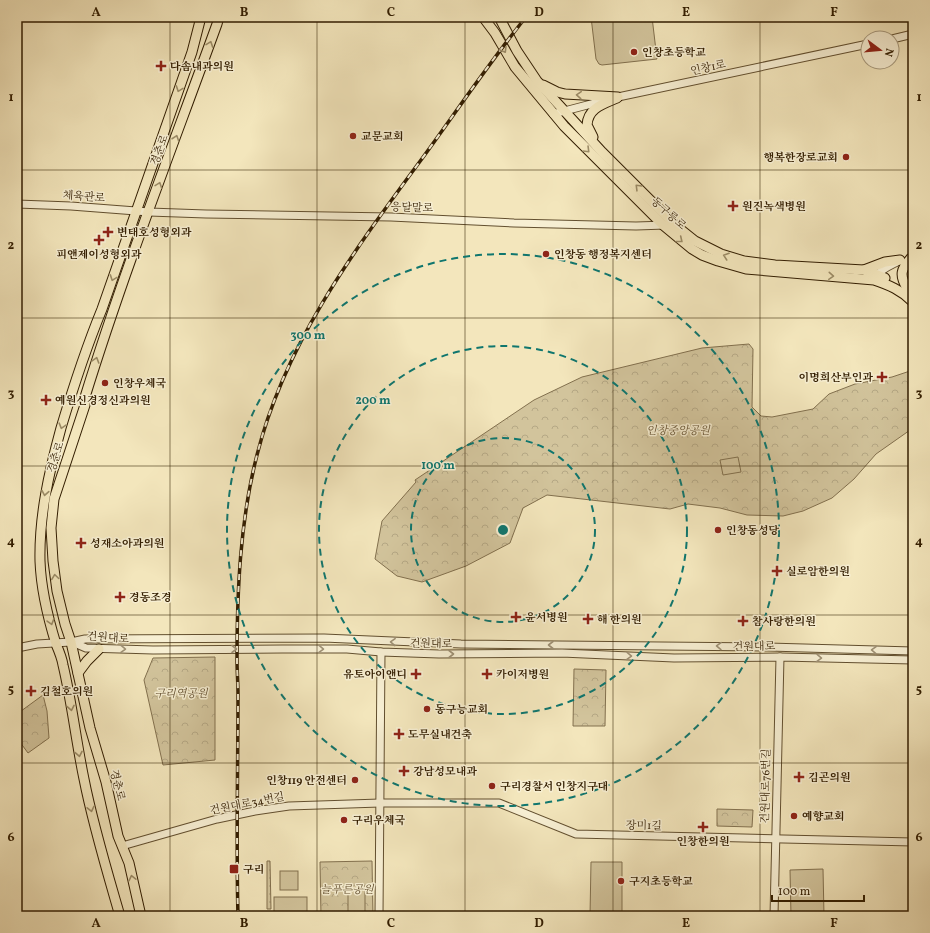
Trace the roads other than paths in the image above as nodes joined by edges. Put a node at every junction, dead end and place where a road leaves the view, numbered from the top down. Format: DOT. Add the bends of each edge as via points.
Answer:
graph roads {
  1 [pos="201,17"];
  2 [pos="218,17"];
  3 [pos="483,17"];
  4 [pos="499,17"];
  5 [pos="913,34"];
  6 [pos="900,37"];
  7 [pos="860,46"];
  8 [pos="538,81"];
  9 [pos="618,97"];
  10 [pos="564,111"];
  11 [pos="553,114"];
  12 [pos="602,152"];
  13 [pos="17,204"];
  14 [pos="137,211"];
  15 [pos="149,212"];
  16 [pos="663,225"];
  17 [pos="675,225"];
  18 [pos="912,258"];
  19 [pos="900,260"];
  20 [pos="864,270"];
  21 [pos="876,277"];
  22 [pos="910,290"];
  23 [pos="913,302"];
  24 [pos="71,642"];
  25 [pos="56,643"];
  26 [pos="17,648"];
  27 [pos="99,648"];
  28 [pos="913,651"];
  29 [pos="381,652"];
  30 [pos="780,657"];
  31 [pos="913,660"];
  32 [pos="78,673"];
  33 [pos="380,803"];
  34 [pos="775,839"];
  35 [pos="913,842"];
  36 [pos="122,846"];
  37 [pos="120,916"];
  38 [pos="141,916"];
  39 [pos="378,916"];
  40 [pos="774,916"];
  1 -- 14 [label="main road, 경춘로, one-way" via="192,52"];
  15 -- 2 [label="main road, 경춘로, one-way"];
  3 -- 11 [label="main road, 동구릉로, one-way" via="515,67"];
  4 -- 8 [label="main road, 동구릉로" via="517,51"];
  5 -- 6 [label="street"];
  7 -- 9 [label="street, 인창1로"];
  9 -- 8 [label="main road, one-way" via="565,94"];
  8 -- 10 [label="main road, 동구릉로"];
  9 -- 10 [label="street, 인창1로"];
  9 -- 12 [label="main road" via="590,113 588,130"];
  10 -- 11 [label="street, 인창1로"];
  10 -- 12 [label="main road, 동구릉로"];
  11 -- 16 [label="main road, 동구릉로, one-way"];
  17 -- 12 [label="main road, 동구릉로, one-way"];
  13 -- 14 [label="street, 체육관로"];
  14 -- 15 [label="street, 체육관로"];
  14 -- 25 [label="main road, 경춘로, one-way" via="79,370 46,487 40,561 45,599"];
  15 -- 16 [label="street, 응달말로" via="390,217 529,224"];
  24 -- 15 [label="main road, 경춘로, one-way" via="59,598 53,561 51,528 54,499 109,320"];
  16 -- 17 [label="street, 응달말로"];
  16 -- 21 [label="main road, 동구릉로, one-way" via="702,255 733,266 768,272"];
  20 -- 17 [label="main road, 동구릉로, one-way" via="744,261 708,248"];
  18 -- 19 [label="street"];
  18 -- 22 [label="main road" via="904,266 902,274 902,280"];
  19 -- 20 [label="main road" via="885,262"];
  19 -- 21 [label="street" via="886,267"];
  20 -- 21 [label="main road, 동구릉로"];
  21 -- 22 [label="main road, 동구릉로" via="895,282"];
  21 -- 23 [label="main road, 동구릉로" via="895,287"];
  24 -- 25 [label="street"];
  24 -- 27 [label="street, 건원대로" via="86,648"];
  28 -- 24 [label="street, 건원대로, one-way" via="461,644 324,638 137,638 85,639"];
  24 -- 32 [label="main road, 경춘로"];
  25 -- 26 [label="street"];
  25 -- 37 [label="main road, 경춘로, one-way" via="63,664 84,780"];
  27 -- 29 [label="street, 건원대로, one-way" via="325,649"];
  27 -- 32 [label="main road"];
  29 -- 30 [label="street, 건원대로, one-way" via="562,653 674,658"];
  29 -- 33 [label="street"];
  30 -- 31 [label="street, 건원대로, one-way"];
  30 -- 34 [label="street, 건원대로76번길"];
  32 -- 36 [label="main road, 경춘로"];
  33 -- 34 [label="street, 장미1길" via="499,803 576,834"];
  33 -- 36 [label="street, 건원대로34번길" via="289,806 255,811"];
  33 -- 39 [label="street"];
  34 -- 35 [label="street, 장미1길"];
  34 -- 40 [label="street, 건원대로76번길"];
  38 -- 36 [label="main road, 경춘로, one-way" via="129,863"];
}
